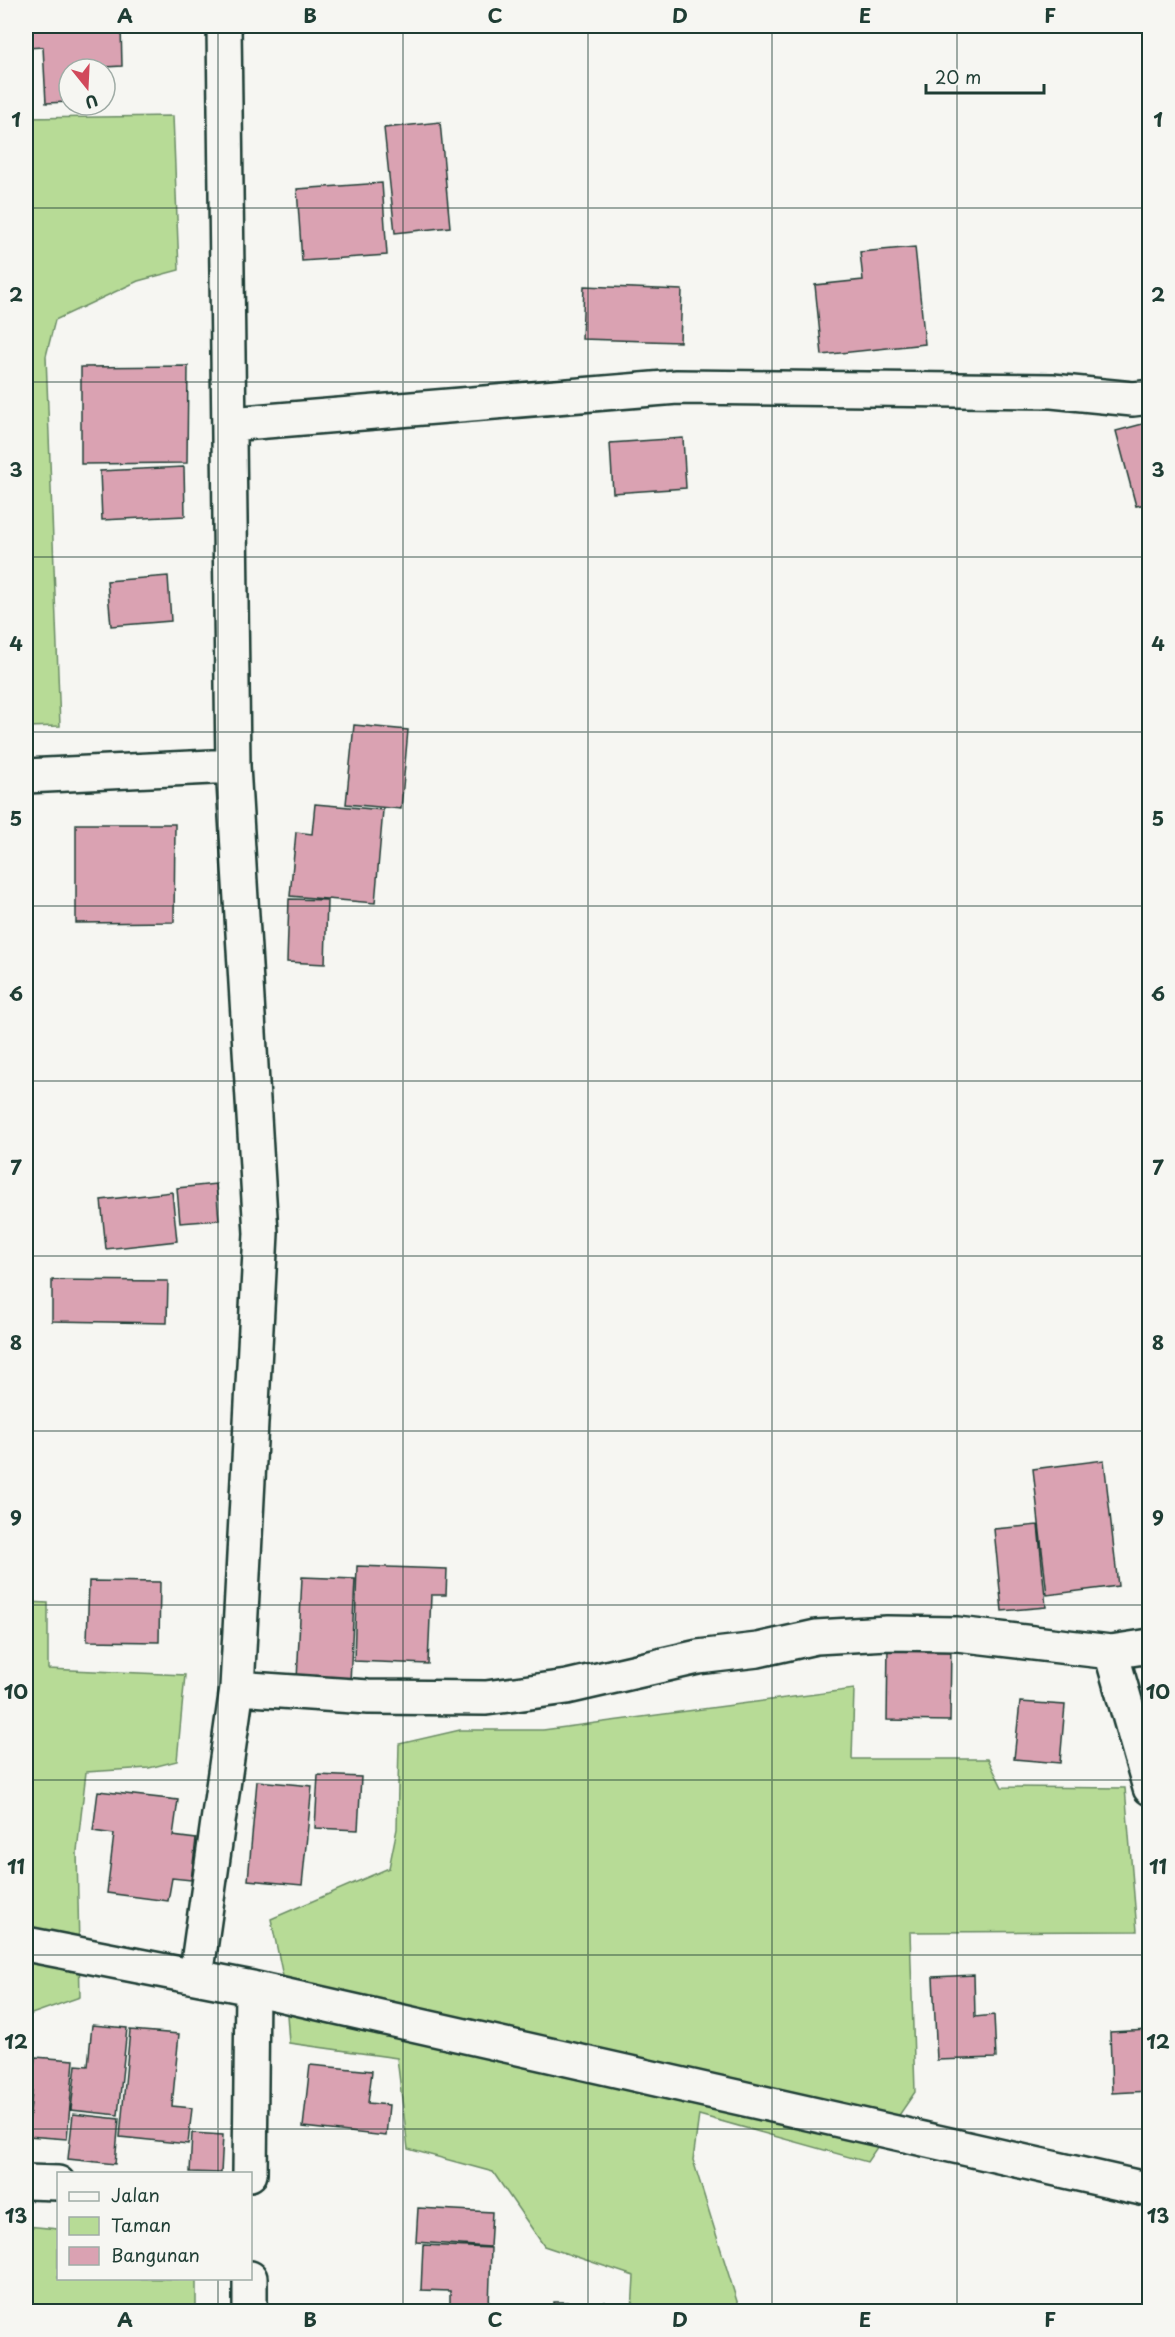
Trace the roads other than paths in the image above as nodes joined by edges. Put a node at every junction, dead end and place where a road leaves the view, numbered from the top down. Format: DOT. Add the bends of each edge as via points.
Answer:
graph roads {
  1 [pos="224,26"];
  2 [pos="1149,397"];
  3 [pos="230,424"];
  4 [pos="233,766"];
  5 [pos="26,776"];
  6 [pos="1149,1646"];
  7 [pos="1111,1652"];
  8 [pos="237,1688"];
  9 [pos="1149,1788"];
  10 [pos="26,1944"];
  11 [pos="196,1977"];
  12 [pos="252,1988"];
  13 [pos="250,2172"];
  14 [pos="26,2182"];
  15 [pos="57,2183"];
  16 [pos="1149,2190"];
  17 [pos="250,2280"];
  18 [pos="249,2312"];
  1 -- 3 [label="street"];
  2 -- 3 [label="street" via="1052,391 677,387"];
  3 -- 4 [label="street"];
  4 -- 5 [label="street"];
  4 -- 8 [label="street" via="261,1233"];
  6 -- 7 [label="street"];
  7 -- 8 [label="street" via="957,1634 887,1633 816,1637 758,1650 698,1657 567,1687 486,1698 368,1697"];
  7 -- 9 [label="street"];
  8 -- 11 [label="street"];
  10 -- 11 [label="street"];
  11 -- 12 [label="street"];
  12 -- 13 [label="street"];
  12 -- 16 [label="street"];
  14 -- 15 [label="street"];
  17 -- 18 [label="street"];
}
